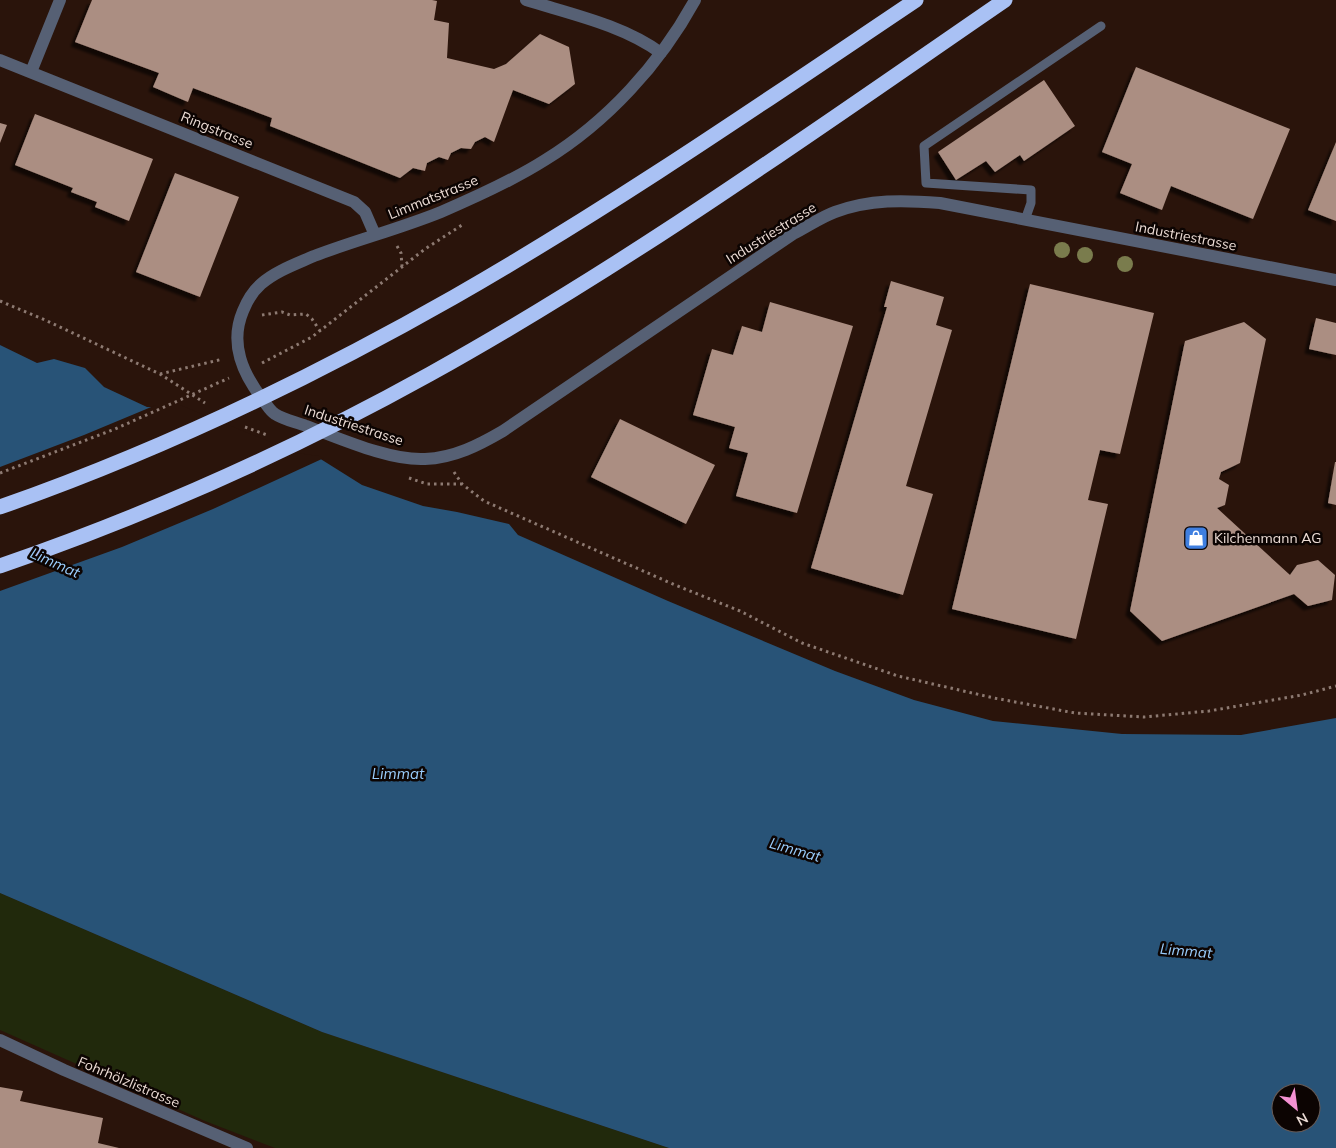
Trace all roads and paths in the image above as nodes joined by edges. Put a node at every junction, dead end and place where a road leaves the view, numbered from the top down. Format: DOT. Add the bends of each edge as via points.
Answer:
graph roads {
  1 [pos="60,0"];
  2 [pos="526,0"];
  3 [pos="695,0"];
  4 [pos="916,0"];
  5 [pos="1005,0"];
  6 [pos="1101,26"];
  7 [pos="661,53"];
  8 [pos="0,60"];
  9 [pos="31,72"];
  10 [pos="460,203"];
  11 [pos="1025,220"];
  12 [pos="375,235"];
  13 [pos="1336,280"];
  14 [pos="0,301"];
  15 [pos="243,311"];
  16 [pos="320,330"];
  17 [pos="239,355"];
  18 [pos="255,366"];
  19 [pos="237,374"];
  20 [pos="274,414"];
  21 [pos="0,473"];
  22 [pos="462,484"];
  23 [pos="0,507"];
  24 [pos="0,566"];
  25 [pos="1336,686"];
  26 [pos="0,1040"];
  27 [pos="247,1148"];
  1 -- 9 [label="street"];
  2 -- 7 [label="street" via="628,33"];
  3 -- 7 [label="street, Limmatstrasse"];
  4 -- 23 [label="highway" via="678,159 447,301 294,382 199,427"];
  5 -- 24 [label="highway" via="699,209 467,353 362,410 212,482"];
  6 -- 11 [label="lane" via="924,146 926,183 1032,190"];
  7 -- 10 [label="street, Limmatstrasse" via="625,95 578,137 526,171"];
  8 -- 9 [label="street, Ringstrasse"];
  9 -- 12 [label="street, Ringstrasse" via="354,202 365,212"];
  10 -- 12 [label="street, Limmatstrasse"];
  10 -- 16 [label="path" via="464,218 462,226 425,249"];
  11 -- 13 [label="street, Industriestrasse"];
  11 -- 20 [label="street, Industriestrasse" via="940,203 902,200 865,202 834,212 793,234 502,430 467,450 445,457 403,458"];
  12 -- 15 [label="street, Limmatstrasse" via="282,271 260,285"];
  14 -- 17 [label="path" via="160,374"];
  15 -- 16 [label="path" via="264,315 282,312 306,314"];
  15 -- 17 [label="street, Limmatstrasse" via="238,327"];
  16 -- 18 [label="path"];
  17 -- 20 [label="street, Limmatstrasse" via="254,388"];
  19 -- 21 [label="path" via="115,429"];
  22 -- 25 [label="path" via="484,501 740,611 802,643 898,676 1075,713 1144,717 1209,711"];
  26 -- 27 [label="street, Fohrhölzlistrasse"];
}
